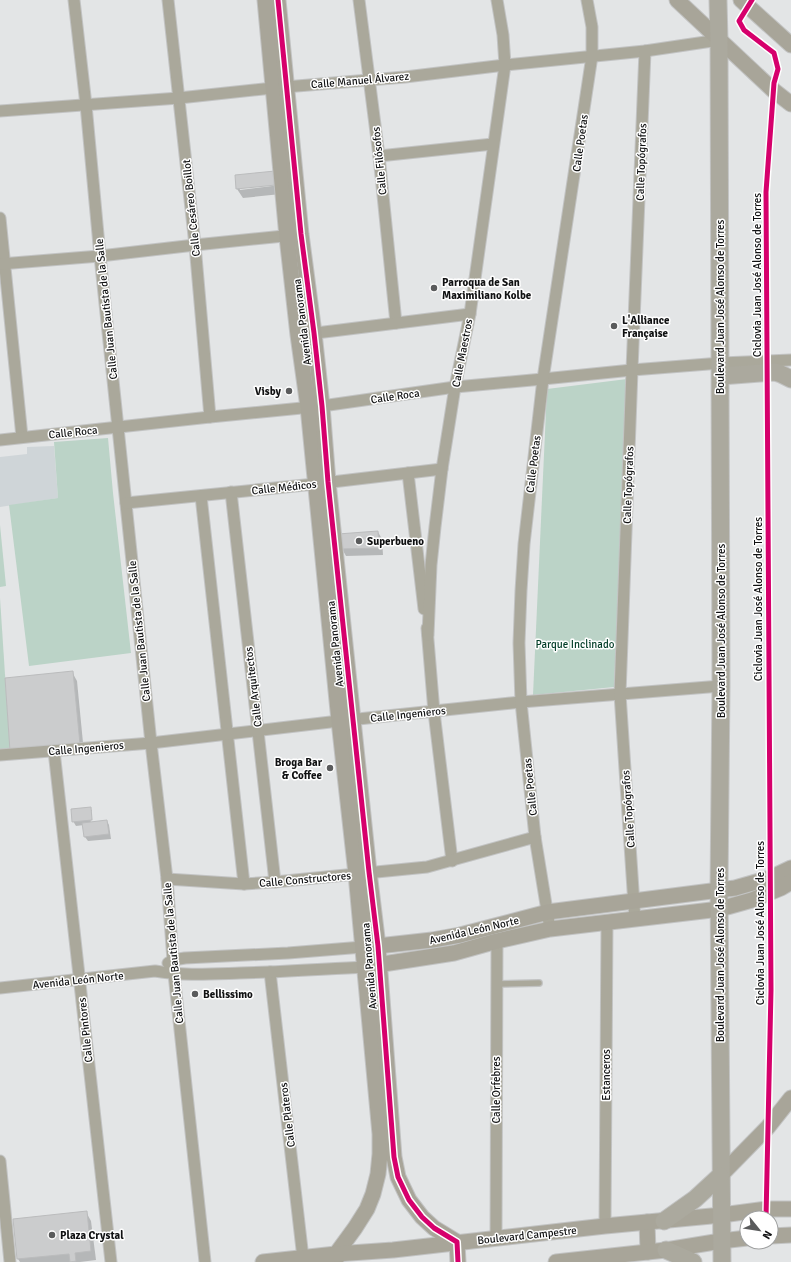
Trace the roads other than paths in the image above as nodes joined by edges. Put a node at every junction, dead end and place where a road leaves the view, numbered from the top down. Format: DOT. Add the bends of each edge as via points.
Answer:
graph roads {
  1 [pos="74,0"];
  2 [pos="168,0"];
  3 [pos="265,0"];
  4 [pos="278,0"];
  5 [pos="359,0"];
  6 [pos="363,0"];
  7 [pos="497,0"];
  8 [pos="587,0"];
  9 [pos="677,0"];
  10 [pos="718,0"];
  11 [pos="741,0"];
  12 [pos="720,40"];
  13 [pos="791,45"];
  14 [pos="646,51"];
  15 [pos="592,56"];
  16 [pos="505,65"];
  17 [pos="370,80"];
  18 [pos="280,87"];
  19 [pos="179,98"];
  20 [pos="791,104"];
  21 [pos="86,105"];
  22 [pos="0,112"];
  23 [pos="493,144"];
  24 [pos="379,156"];
  25 [pos="0,218"];
  26 [pos="294,236"];
  27 [pos="195,245"];
  28 [pos="100,256"];
  29 [pos="2,264"];
  30 [pos="470,314"];
  31 [pos="396,323"];
  32 [pos="314,333"];
  33 [pos="298,335"];
  34 [pos="791,360"];
  35 [pos="632,370"];
  36 [pos="721,370"];
  37 [pos="543,379"];
  38 [pos="791,379"];
  39 [pos="456,387"];
  40 [pos="315,407"];
  41 [pos="210,417"];
  42 [pos="118,427"];
  43 [pos="22,437"];
  44 [pos="0,440"];
  45 [pos="442,469"];
  46 [pos="408,473"];
  47 [pos="322,483"];
  48 [pos="230,492"];
  49 [pos="201,496"];
  50 [pos="126,503"];
  51 [pos="428,635"];
  52 [pos="721,686"];
  53 [pos="620,694"];
  54 [pos="521,702"];
  55 [pos="434,712"];
  56 [pos="346,720"];
  57 [pos="258,731"];
  58 [pos="228,734"];
  59 [pos="151,743"];
  60 [pos="54,751"];
  61 [pos="0,755"];
  62 [pos="535,837"];
  63 [pos="452,861"];
  64 [pos="791,868"];
  65 [pos="363,873"];
  66 [pos="167,879"];
  67 [pos="275,882"];
  68 [pos="791,882"];
  69 [pos="244,884"];
  70 [pos="727,889"];
  71 [pos="634,901"];
  72 [pos="737,905"];
  73 [pos="720,909"];
  74 [pos="548,912"];
  75 [pos="635,920"];
  76 [pos="607,923"];
  77 [pos="550,930"];
  78 [pos="497,942"];
  79 [pos="378,946"];
  80 [pos="363,947"];
  81 [pos="173,960"];
  82 [pos="372,966"];
  83 [pos="155,971"];
  84 [pos="270,972"];
  85 [pos="174,974"];
  86 [pos="79,979"];
  87 [pos="539,983"];
  88 [pos="496,984"];
  89 [pos="0,988"];
  90 [pos="791,1098"];
  91 [pos="0,1161"];
  92 [pos="720,1176"];
  93 [pos="791,1209"];
  94 [pos="722,1215"];
  95 [pos="655,1221"];
  96 [pos="605,1226"];
  97 [pos="791,1235"];
  98 [pos="779,1236"];
  99 [pos="496,1238"];
  100 [pos="739,1239"];
  101 [pos="721,1241"];
  102 [pos="457,1242"];
  103 [pos="666,1250"];
  104 [pos="648,1252"];
  105 [pos="303,1258"];
  106 [pos="336,1258"];
  107 [pos="10,1262"];
  108 [pos="111,1262"];
  109 [pos="205,1262"];
  110 [pos="263,1262"];
  111 [pos="458,1262"];
  112 [pos="556,1262"];
  113 [pos="693,1262"];
  114 [pos="722,1262"];
  1 -- 21 [label="street, Calle Juan Bautista de la Salle"];
  2 -- 19 [label="street, Calle Cesáreo Boillot"];
  3 -- 18 [label="street, Avenida Panorama"];
  4 -- 18 [label="street, Avenida Panorama"];
  5 -- 6 [label="street"];
  5 -- 17 [label="street, Calle Filósofos"];
  7 -- 16 [label="street, Calle Maestros"];
  8 -- 15 [label="street, Calle Poetas" via="592,27"];
  9 -- 12 [label="street"];
  10 -- 12 [label="main road, Boulevard Juan José Alonso de Torres"];
  11 -- 13 [label="street"];
  12 -- 14 [label="street, Calle Manuel Álvarez"];
  12 -- 20 [label="street"];
  12 -- 36 [label="main road, Boulevard Juan José Alonso de Torres"];
  14 -- 15 [label="street, Calle Manuel Álvarez"];
  14 -- 35 [label="street, Calle Topógrafos"];
  15 -- 16 [label="street, Calle Manuel Álvarez"];
  15 -- 37 [label="street, Calle Poetas"];
  16 -- 17 [label="street, Calle Manuel Álvarez"];
  16 -- 23 [label="street, Calle Maestros"];
  17 -- 18 [label="street, Calle Manuel Álvarez"];
  17 -- 24 [label="street, Calle Filósofos"];
  18 -- 19 [label="street, Calle Manuel Álvarez"];
  18 -- 26 [label="street, Avenida Panorama"];
  19 -- 21 [label="street, Calle Manuel Álvarez"];
  19 -- 27 [label="street, Calle Cesáreo Boillot"];
  21 -- 22 [label="street, Calle Manuel Álvarez"];
  21 -- 28 [label="street, Calle Juan Bautista de la Salle"];
  23 -- 24 [label="street"];
  23 -- 30 [label="street, Calle Maestros"];
  24 -- 31 [label="street, Calle Filósofos"];
  25 -- 29 [label="street"];
  26 -- 27 [label="street"];
  26 -- 32 [label="street, Avenida Panorama"];
  26 -- 33 [label="street, Avenida Panorama"];
  27 -- 28 [label="street"];
  27 -- 41 [label="street, Calle Cesáreo Boillot"];
  28 -- 29 [label="street"];
  28 -- 42 [label="street, Calle Juan Bautista de la Salle"];
  29 -- 43 [label="street"];
  30 -- 31 [label="street"];
  30 -- 39 [label="street, Calle Maestros"];
  31 -- 32 [label="street"];
  32 -- 33 [label="street"];
  32 -- 40 [label="street, Avenida Panorama"];
  33 -- 40 [label="street, Avenida Panorama"];
  34 -- 36 [label="street, Calle Roca"];
  35 -- 36 [label="street, Calle Roca"];
  35 -- 37 [label="street, Calle Roca"];
  35 -- 53 [label="street, Calle Topógrafos"];
  36 -- 38 [label="main road" via="768,372"];
  36 -- 52 [label="main road, Boulevard Juan José Alonso de Torres"];
  37 -- 39 [label="street, Calle Roca"];
  37 -- 54 [label="street, Calle Poetas" via="524,544 519,643"];
  39 -- 40 [label="street, Calle Roca"];
  39 -- 45 [label="street, Calle Maestros"];
  40 -- 41 [label="street, Calle Roca"];
  40 -- 47 [label="street, Avenida Panorama"];
  41 -- 42 [label="street, Calle Roca"];
  42 -- 43 [label="street, Calle Roca"];
  42 -- 50 [label="street, Calle Juan Bautista de la Salle"];
  43 -- 44 [label="street, Calle Roca"];
  45 -- 46 [label="street, Calle Médicos"];
  45 -- 51 [label="street, Calle Maestros" via="434,527"];
  46 -- 47 [label="street, Calle Médicos"];
  46 -- 51 [label="street, Calle Maestros"];
  47 -- 48 [label="street, Calle Médicos"];
  47 -- 56 [label="street, Avenida Panorama"];
  48 -- 49 [label="street, Calle Médicos"];
  48 -- 57 [label="street, Calle Arquitectos"];
  49 -- 50 [label="street, Calle Médicos"];
  49 -- 58 [label="street"];
  50 -- 59 [label="street, Calle Juan Bautista de la Salle"];
  51 -- 55 [label="street, Calle Maestros"];
  52 -- 53 [label="street, Calle Ingenieros"];
  52 -- 70 [label="main road, Boulevard Juan José Alonso de Torres"];
  53 -- 54 [label="street, Calle Ingenieros"];
  53 -- 71 [label="street, Calle Topógrafos"];
  54 -- 55 [label="street, Calle Ingenieros"];
  54 -- 62 [label="street, Calle Poetas"];
  55 -- 56 [label="street, Calle Ingenieros"];
  55 -- 63 [label="street, Calle Maestros"];
  56 -- 57 [label="street, Calle Ingenieros"];
  56 -- 65 [label="street, Avenida Panorama"];
  57 -- 58 [label="street, Calle Ingenieros"];
  57 -- 67 [label="street, Calle Arquitectos"];
  58 -- 59 [label="street, Calle Ingenieros"];
  58 -- 69 [label="street"];
  59 -- 60 [label="street, Calle Ingenieros"];
  59 -- 66 [label="street, Calle Juan Bautista de la Salle"];
  60 -- 61 [label="street, Calle Ingenieros"];
  60 -- 86 [label="street, Calle Pintores"];
  62 -- 63 [label="street, Calle Constructores"];
  62 -- 74 [label="street, Calle Poetas"];
  63 -- 65 [label="street, Calle Constructores" via="427,867"];
  64 -- 70 [label="street, Avenida León Norte" via="770,878"];
  65 -- 67 [label="street, Calle Constructores"];
  65 -- 79 [label="street, Avenida Panorama"];
  65 -- 80 [label="street, Avenida Panorama"];
  66 -- 69 [label="street, Calle Constructores"];
  66 -- 81 [label="street, Calle Juan Bautista de la Salle"];
  67 -- 69 [label="street, Calle Constructores"];
  68 -- 72 [label="street, Avenida León Norte"];
  70 -- 71 [label="street, Avenida León Norte"];
  70 -- 72 [label="street"];
  70 -- 73 [label="main road, Boulevard Juan José Alonso de Torres"];
  71 -- 74 [label="street, Avenida León Norte"];
  71 -- 75 [label="street, Calle Topógrafos"];
  72 -- 73 [label="street, Avenida León Norte"];
  73 -- 75 [label="street, Avenida León Norte"];
  73 -- 92 [label="main road, Boulevard Juan José Alonso de Torres"];
  74 -- 77 [label="street, Calle Poetas"];
  74 -- 79 [label="street, Avenida León Norte" via="460,935"];
  75 -- 76 [label="street, Avenida León Norte"];
  76 -- 77 [label="street, Avenida León Norte"];
  76 -- 96 [label="street, Estanceros"];
  77 -- 78 [label="street, Avenida León Norte"];
  78 -- 82 [label="street, Avenida León Norte" via="454,953"];
  78 -- 88 [label="street, Calle Orfebres"];
  79 -- 80 [label="street, Avenida León Norte"];
  79 -- 82 [label="street, Avenida Panorama"];
  80 -- 81 [label="street, Avenida León Norte"];
  80 -- 82 [label="street, Avenida Panorama"];
  81 -- 83 [label="street, Avenida León Norte"];
  81 -- 85 [label="street, Calle Juan Bautista de la Salle"];
  82 -- 84 [label="street, Avenida León Norte"];
  82 -- 102 [label="street, Avenida Panorama" via="398,1177 409,1200 422,1217"];
  82 -- 106 [label="street, Avenida Panorama" via="380,1134 378,1174 366,1209"];
  83 -- 85 [label="street, Avenida León Norte"];
  83 -- 86 [label="street, Avenida León Norte"];
  84 -- 85 [label="street, Avenida León Norte"];
  84 -- 105 [label="street, Calle Plateros"];
  85 -- 109 [label="street, Calle Juan Bautista de la Salle"];
  86 -- 89 [label="street, Avenida León Norte"];
  86 -- 108 [label="street, Calle Pintores"];
  87 -- 88 [label="lane"];
  88 -- 99 [label="street, Calle Orfebres"];
  90 -- 92 [label="street" via="768,1127"];
  91 -- 107 [label="street"];
  92 -- 94 [label="main road, Boulevard Juan José Alonso de Torres"];
  92 -- 95 [label="main road" via="695,1199"];
  93 -- 94 [label="street, Boulevard Campestre" via="766,1209"];
  94 -- 95 [label="street, Boulevard Campestre"];
  94 -- 101 [label="main road, Boulevard Juan José Alonso de Torres"];
  95 -- 96 [label="street, Boulevard Campestre"];
  95 -- 104 [label="street"];
  96 -- 99 [label="street, Boulevard Campestre"];
  97 -- 98 [label="street"];
  99 -- 102 [label="street, Boulevard Campestre"];
  100 -- 101 [label="street"];
  101 -- 103 [label="street"];
  101 -- 114 [label="main road, Boulevard Juan José Alonso de Torres"];
  102 -- 106 [label="street, Boulevard Campestre"];
  102 -- 111 [label="street"];
  103 -- 104 [label="street"];
  103 -- 113 [label="main road"];
  104 -- 112 [label="street"];
  105 -- 106 [label="street, Boulevard Campestre"];
  105 -- 110 [label="street, Boulevard Campestre"];
}
